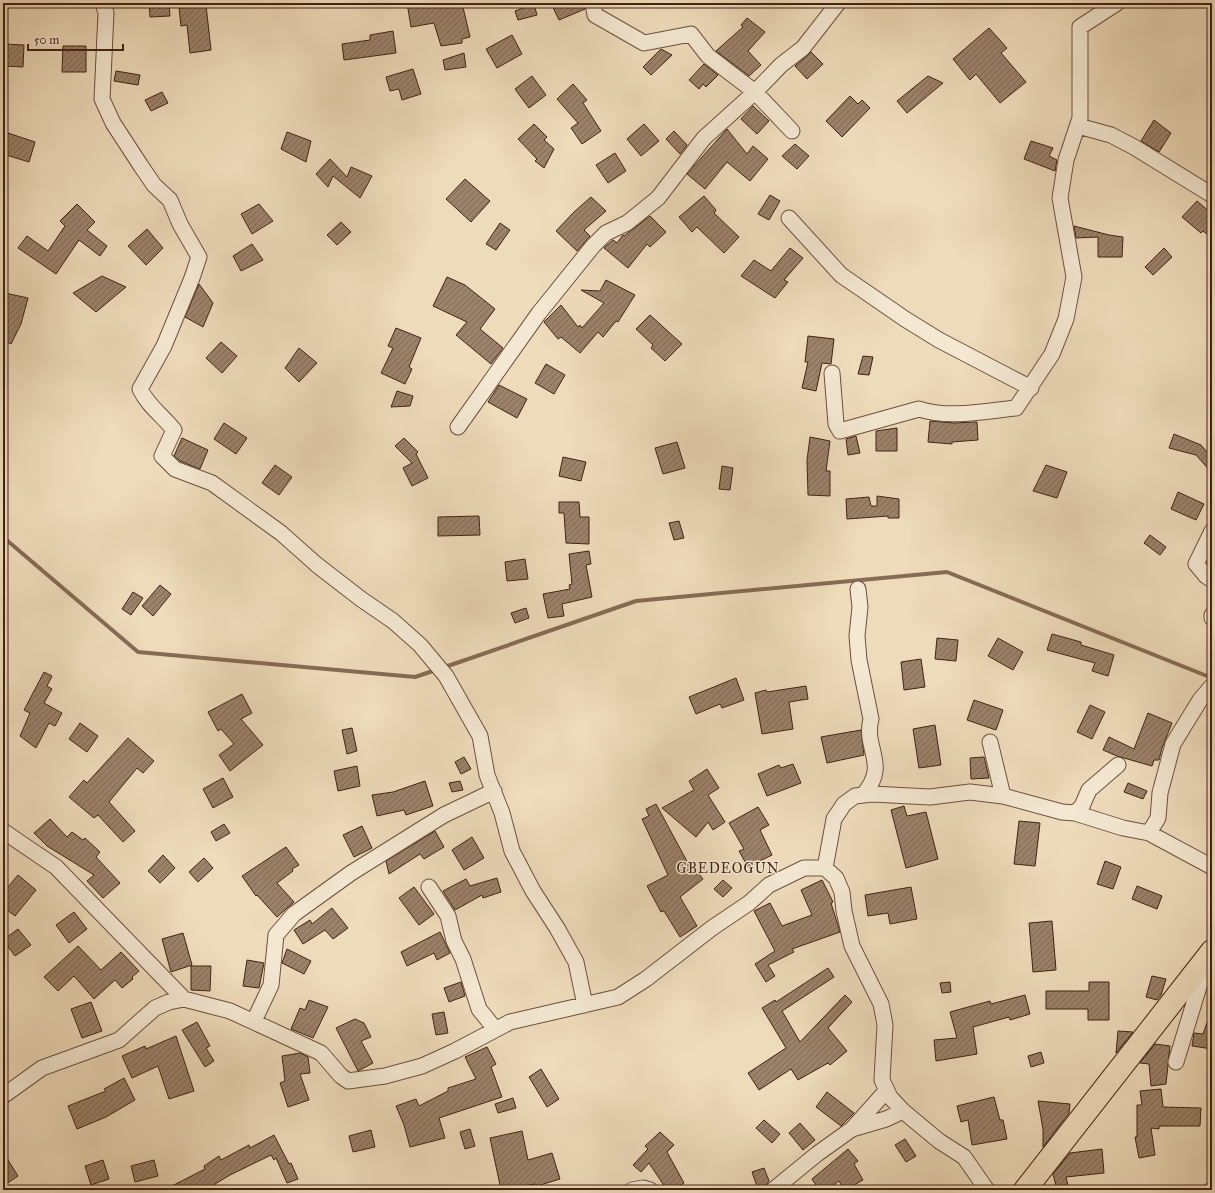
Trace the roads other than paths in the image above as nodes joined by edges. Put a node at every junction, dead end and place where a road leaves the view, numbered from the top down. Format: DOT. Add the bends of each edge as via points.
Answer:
graph roads {
  1 [pos="103,3"];
  2 [pos="593,3"];
  3 [pos="838,3"];
  4 [pos="1117,3"];
  5 [pos="755,92"];
  6 [pos="1078,126"];
  7 [pos="792,131"];
  8 [pos="1212,195"];
  9 [pos="789,218"];
  10 [pos="832,373"];
  11 [pos="1031,388"];
  12 [pos="458,427"];
  13 [pos="1212,531"];
  14 [pos="1212,580"];
  15 [pos="858,589"];
  16 [pos="1212,615"];
  17 [pos="1212,618"];
  18 [pos="1212,686"];
  19 [pos="990,742"];
  20 [pos="1118,764"];
  21 [pos="494,791"];
  22 [pos="863,795"];
  23 [pos="1003,796"];
  24 [pos="1075,813"];
  25 [pos="3,831"];
  26 [pos="1149,833"];
  27 [pos="1212,867"];
  28 [pos="825,868"];
  29 [pos="429,887"];
  30 [pos="1212,950"];
  31 [pos="184,999"];
  32 [pos="585,1005"];
  33 [pos="254,1021"];
  34 [pos="495,1029"];
  35 [pos="1176,1062"];
  36 [pos="886,1090"];
  37 [pos="3,1096"];
  38 [pos="903,1111"];
  39 [pos="852,1129"];
  40 [pos="632,1190"];
  41 [pos="650,1190"];
  42 [pos="773,1190"];
  43 [pos="987,1190"];
  44 [pos="1025,1190"];
  1 -- 21 [label="street" via="106,13 102,100 113,123 154,184 170,200 199,257 164,346 140,389 146,402 160,413 174,430 162,456 175,469 212,483 281,533 317,565 420,645 446,676 480,736 487,775"];
  2 -- 5 [label="street" via="595,15 644,43 691,34 708,56"];
  3 -- 5 [label="street" via="803,48 780,65"];
  4 -- 6 [label="street" via="1080,27"];
  5 -- 7 [label="street"];
  5 -- 12 [label="street" via="704,138 658,198 627,223 606,233 593,246 539,312"];
  6 -- 8 [label="street" via="1117,138 1153,157"];
  6 -- 11 [label="street" via="1066,160 1060,198 1074,277 1066,319 1052,354"];
  9 -- 11 [label="street" via="841,275 905,320"];
  10 -- 11 [label="street" via="836,424 840,431 919,409 949,414 1016,408"];
  13 -- 14 [label="street" via="1196,564"];
  15 -- 22 [label="street" via="859,660 871,719 869,728 877,767 870,788"];
  16 -- 17 [label="street"];
  18 -- 26 [label="street" via="1200,700 1173,744 1160,793 1158,818"];
  19 -- 23 [label="street"];
  20 -- 24 [label="street" via="1089,790 1082,806"];
  21 -- 32 [label="street" via="512,851 576,962"];
  21 -- 33 [label="street" via="444,815 351,873 294,914 276,935 271,985"];
  22 -- 23 [label="street" via="930,797 970,792"];
  22 -- 28 [label="street" via="855,796 844,804 834,820"];
  23 -- 24 [label="street" via="1062,812"];
  24 -- 26 [label="street"];
  25 -- 31 [label="street" via="56,867"];
  26 -- 27 [label="street"];
  28 -- 32 [label="street" via="804,868 769,885 749,903 646,979 618,997"];
  28 -- 36 [label="street" via="836,878 842,892 852,946 881,1004 885,1025 882,1080"];
  29 -- 34 [label="street" via="448,916 454,941 463,959 479,1009"];
  30 -- 35 [label="street"];
  30 -- 44 [label="highway"];
  31 -- 33 [label="street" via="230,1011"];
  31 -- 37 [label="street" via="155,1008 119,1040 42,1068"];
  32 -- 34 [label="street" via="510,1022"];
  33 -- 34 [label="street" via="321,1053 348,1081 385,1076 422,1066"];
  36 -- 38 [label="street"];
  36 -- 39 [label="street"];
  38 -- 39 [label="street"];
  38 -- 43 [label="street" via="939,1141 964,1157"];
  39 -- 42 [label="street"];
  40 -- 41 [label="street"];
}
